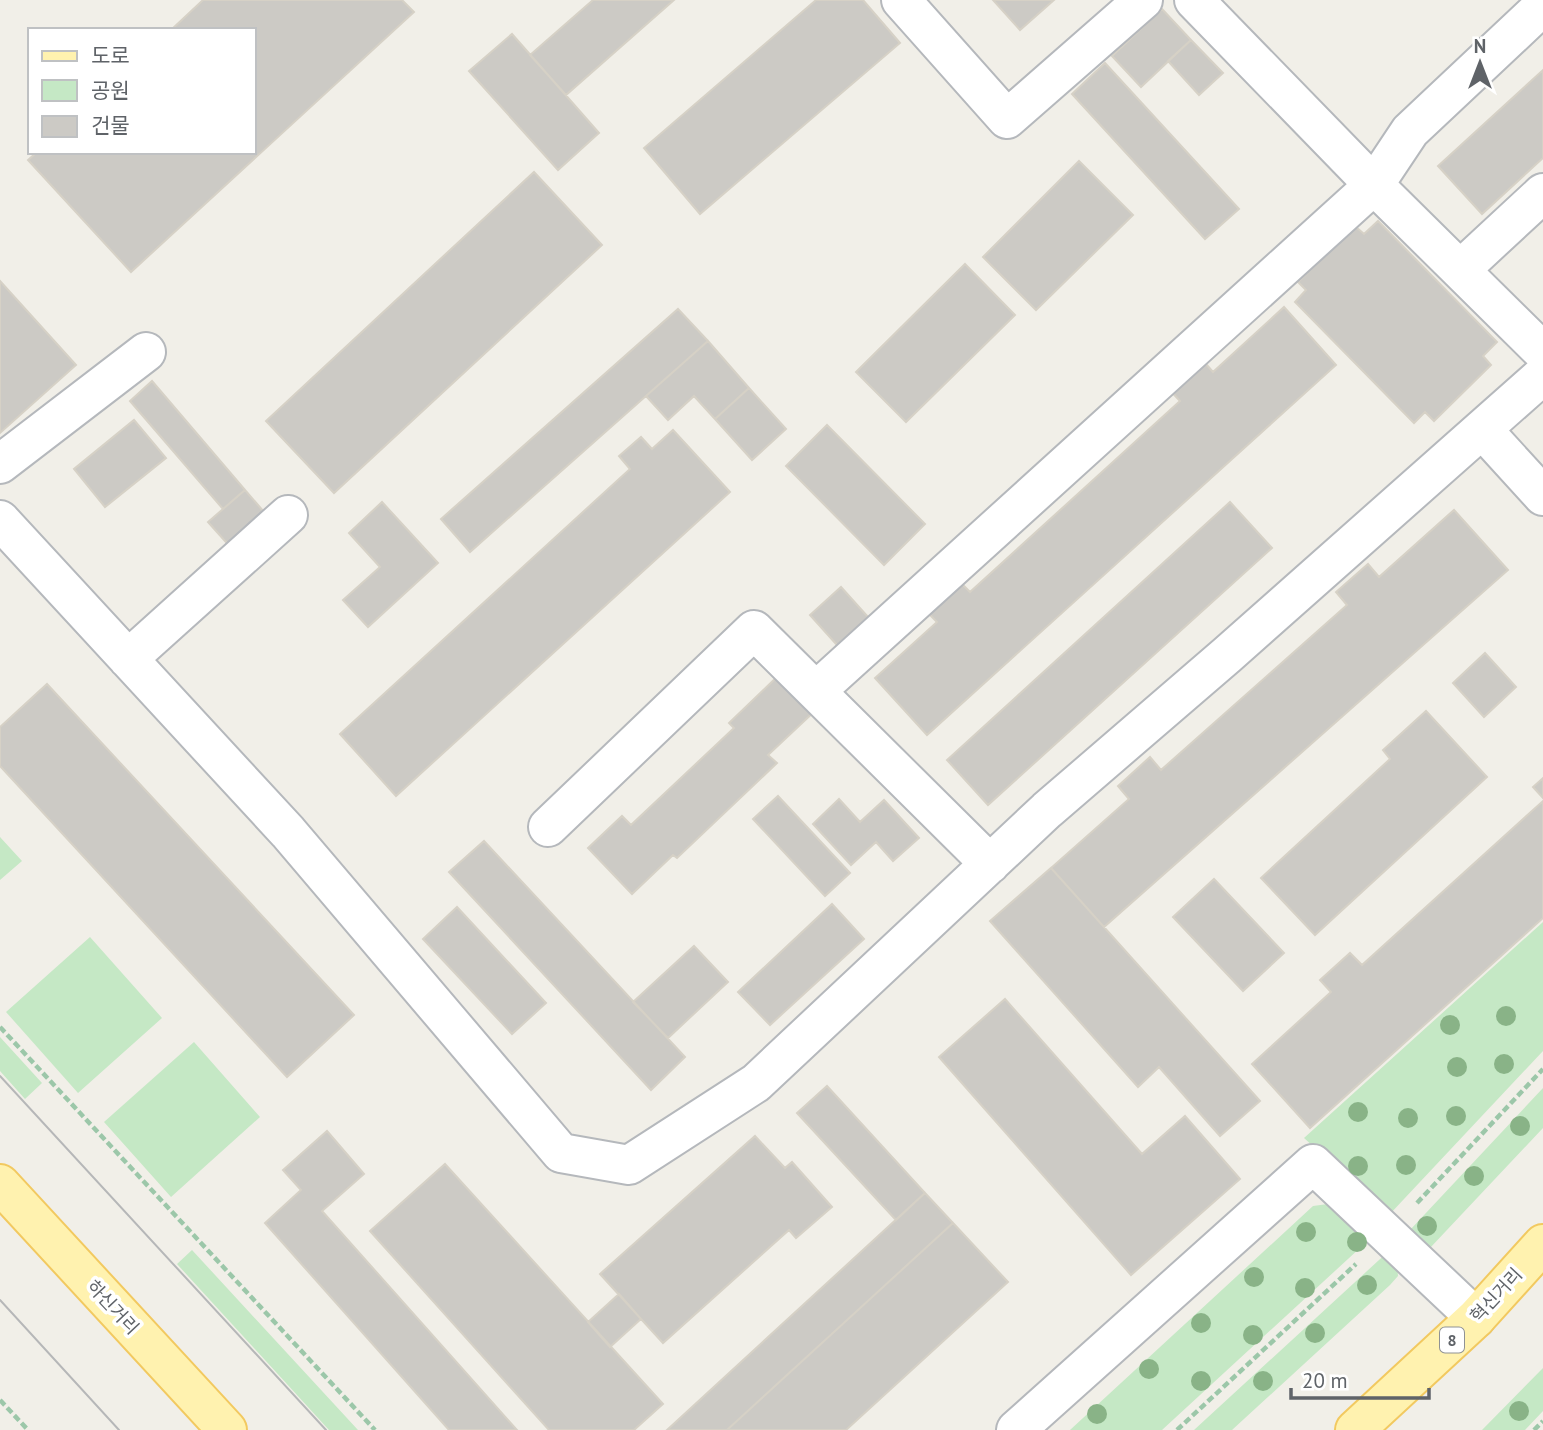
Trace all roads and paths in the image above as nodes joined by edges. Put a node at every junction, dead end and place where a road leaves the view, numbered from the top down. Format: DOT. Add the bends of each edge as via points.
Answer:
graph roads {
  1 [pos="901,0"];
  2 [pos="1143,0"];
  3 [pos="1194,0"];
  4 [pos="1543,6"];
  5 [pos="1374,186"];
  6 [pos="1543,193"];
  7 [pos="1460,270"];
  8 [pos="146,352"];
  9 [pos="1543,352"];
  10 [pos="1543,375"];
  11 [pos="1482,429"];
  12 [pos="0,464"];
  13 [pos="1543,496"];
  14 [pos="288,515"];
  15 [pos="0,520"];
  16 [pos="128,659"];
  17 [pos="816,691"];
  18 [pos="548,827"];
  19 [pos="990,864"];
  20 [pos="0,1027"];
  21 [pos="0,1184"];
  22 [pos="1543,1244"];
  23 [pos="1476,1318"];
  24 [pos="0,1400"];
  25 [pos="1543,1421"];
  26 [pos="28,1430"];
  27 [pos="227,1430"];
  28 [pos="375,1430"];
  29 [pos="1016,1430"];
  30 [pos="1355,1430"];
  31 [pos="1534,1430"];
  1 -- 2 [label="street" via="1007,119"];
  3 -- 5 [label="street"];
  4 -- 5 [label="street" via="1410,131"];
  5 -- 7 [label="street"];
  5 -- 17 [label="street"];
  6 -- 7 [label="street"];
  7 -- 9 [label="street"];
  8 -- 12 [label="street"];
  10 -- 11 [label="street"];
  11 -- 13 [label="street"];
  11 -- 19 [label="street"];
  14 -- 16 [label="street"];
  15 -- 16 [label="street"];
  16 -- 19 [label="street" via="288,832 561,1153 629,1165 756,1083"];
  17 -- 18 [label="street" via="754,629"];
  17 -- 19 [label="street"];
  20 -- 28 [label="path"];
  21 -- 27 [label="main road, 하신거리"];
  22 -- 23 [label="main road, 혁신거리 / 8"];
  23 -- 29 [label="street" via="1313,1164"];
  23 -- 30 [label="main road, 혁신거리 / 8"];
  24 -- 26 [label="path"];
  25 -- 31 [label="path"];
}
